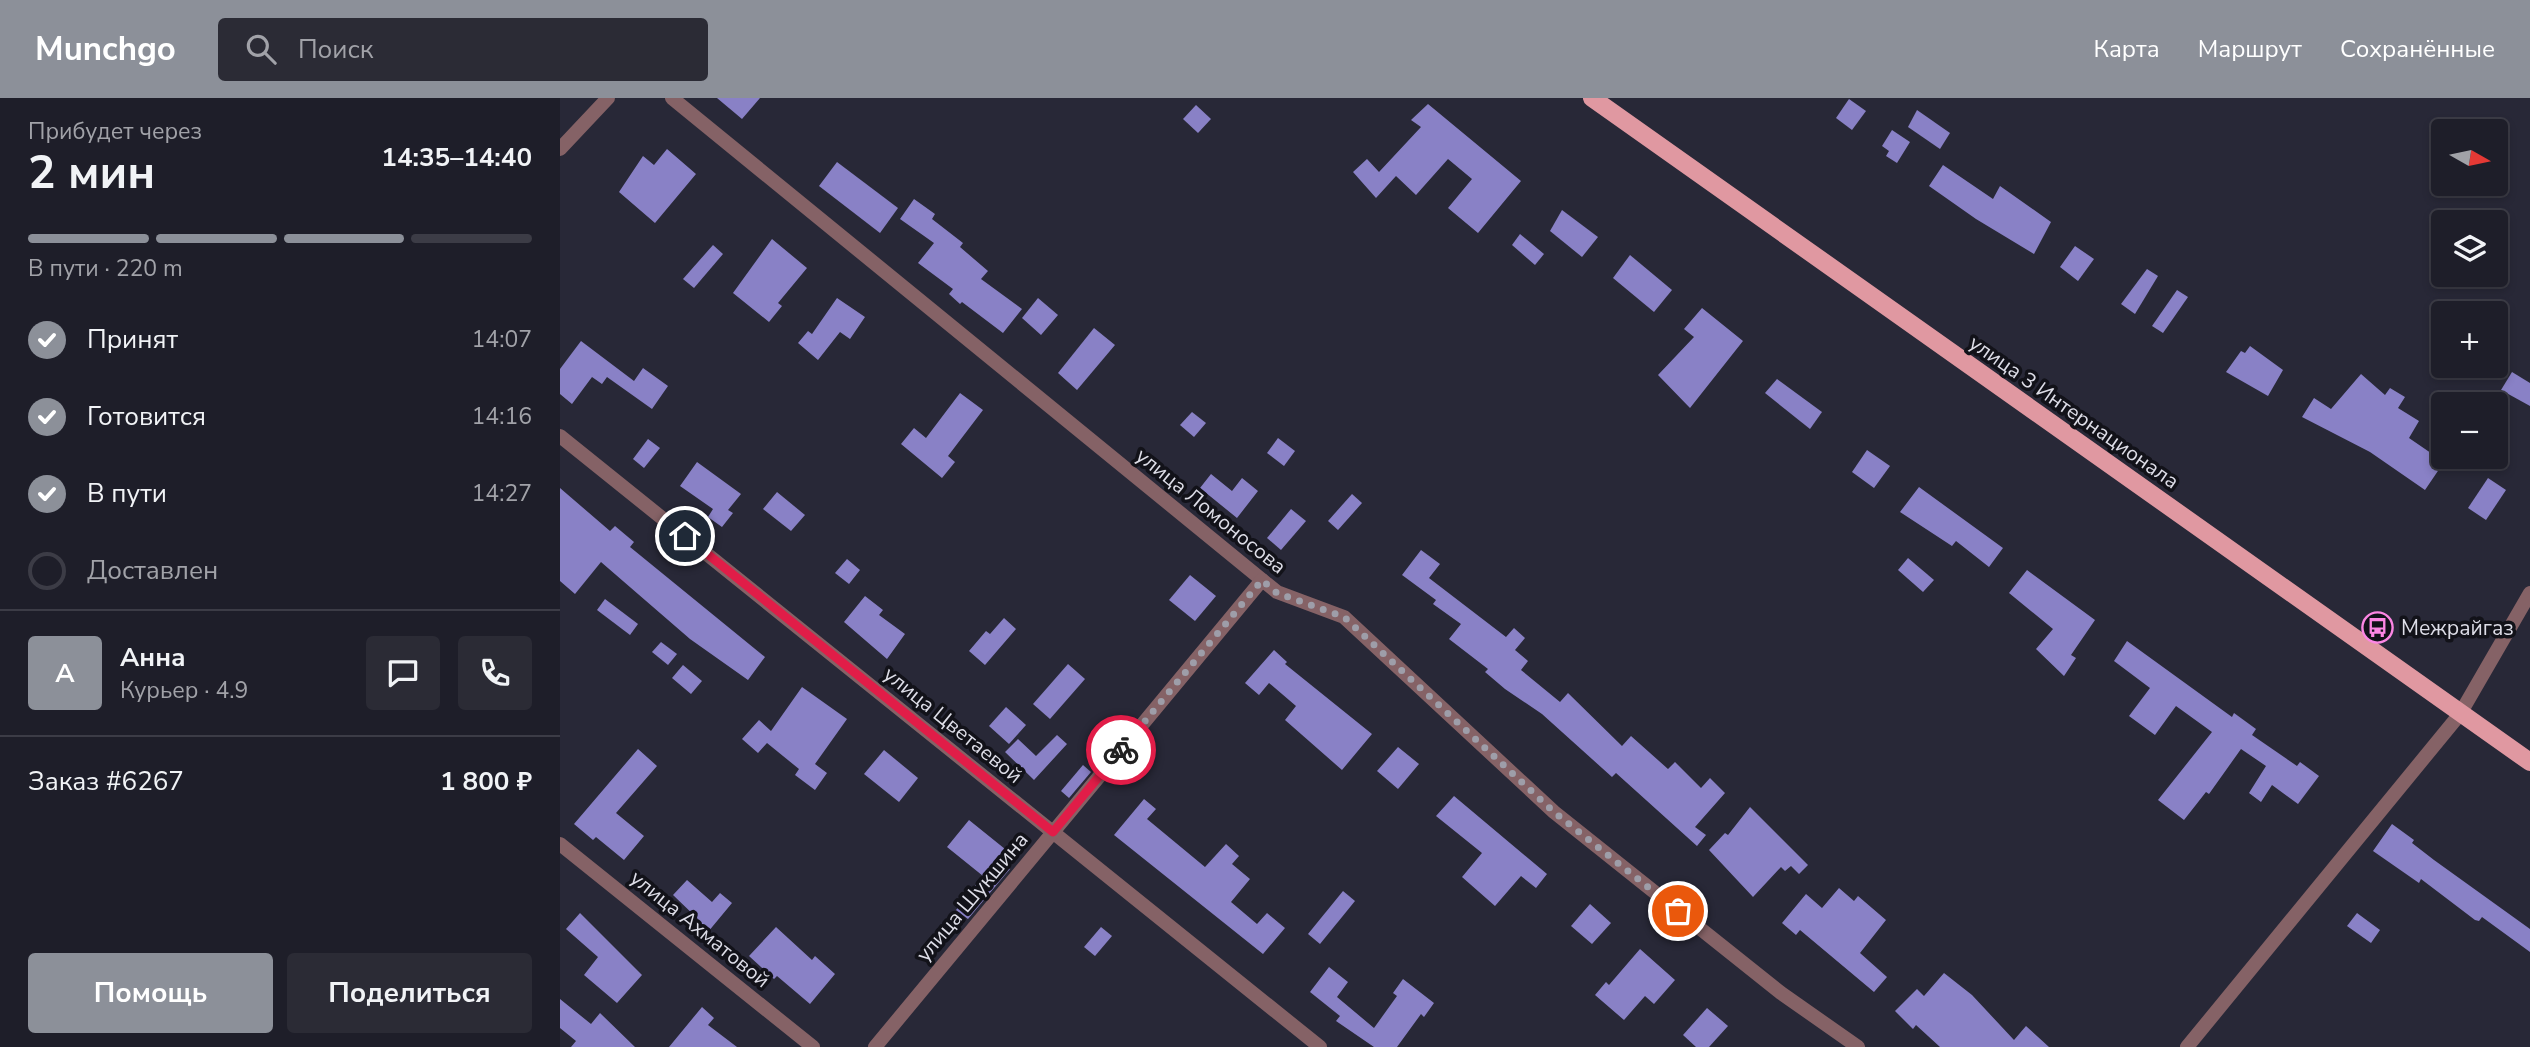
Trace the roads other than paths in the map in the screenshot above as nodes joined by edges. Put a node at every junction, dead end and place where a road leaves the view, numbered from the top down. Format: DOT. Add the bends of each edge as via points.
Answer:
graph roads {
  1 [pos="608,98"];
  2 [pos="673,98"];
  3 [pos="1592,98"];
  4 [pos="560,149"];
  5 [pos="560,436"];
  6 [pos="1262,580"];
  7 [pos="2530,593"];
  8 [pos="2460,714"];
  9 [pos="2530,762"];
  10 [pos="1053,832"];
  11 [pos="560,844"];
  12 [pos="813,1047"];
  13 [pos="875,1047"];
  14 [pos="1320,1047"];
  15 [pos="1858,1047"];
  16 [pos="2187,1047"];
  1 -- 4 [label="street"];
  2 -- 6 [label="street, улица Ломоносова"];
  3 -- 8 [label="main road, улица 3 Интернационала"];
  5 -- 10 [label="street, улица Цветаевой"];
  6 -- 10 [label="street, улица Шукшина"];
  6 -- 15 [label="street, улица Ломоносова" via="1277,593 1344,617 1554,812 1781,993"];
  7 -- 8 [label="street"];
  8 -- 9 [label="main road, улица 3 Интернационала"];
  8 -- 16 [label="street"];
  10 -- 13 [label="street, улица Шукшина"];
  10 -- 14 [label="street, улица Цветаевой"];
  11 -- 12 [label="street, улица Ахматовой"];
}
